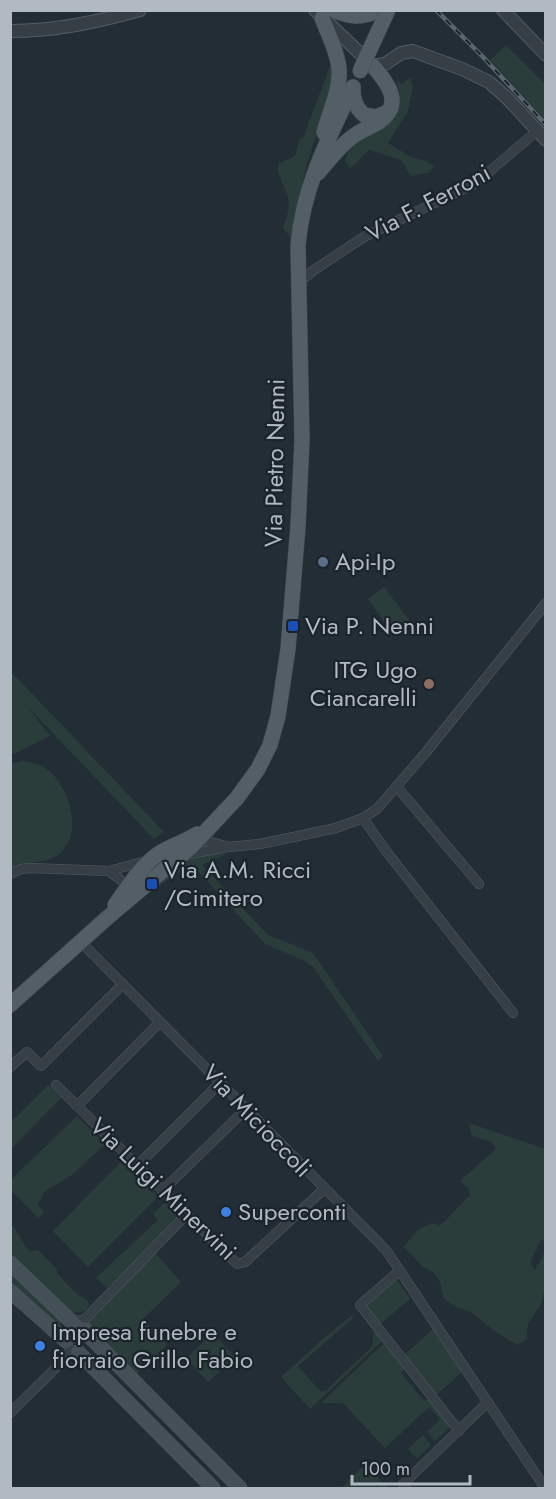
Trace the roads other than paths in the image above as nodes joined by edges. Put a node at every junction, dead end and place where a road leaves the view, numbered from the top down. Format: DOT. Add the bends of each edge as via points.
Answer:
graph roads {
  1 [pos="140,10"];
  2 [pos="378,10"];
  3 [pos="388,10"];
  4 [pos="503,10"];
  5 [pos="323,13"];
  6 [pos="10,31"];
  7 [pos="546,55"];
  8 [pos="367,69"];
  9 [pos="353,87"];
  10 [pos="388,112"];
  11 [pos="541,136"];
  12 [pos="319,156"];
  13 [pos="310,182"];
  14 [pos="298,259"];
  15 [pos="314,270"];
  16 [pos="298,283"];
  17 [pos="546,603"];
  18 [pos="397,787"];
  19 [pos="363,818"];
  20 [pos="200,834"];
  21 [pos="218,844"];
  22 [pos="228,847"];
  23 [pos="166,858"];
  24 [pos="109,871"];
  25 [pos="10,874"];
  26 [pos="479,884"];
  27 [pos="134,890"];
  28 [pos="80,941"];
  29 [pos="123,984"];
  30 [pos="10,1005"];
  31 [pos="513,1013"];
  32 [pos="160,1022"];
  33 [pos="10,1068"];
  34 [pos="220,1083"];
  35 [pos="56,1085"];
  36 [pos="77,1106"];
  37 [pos="246,1109"];
  38 [pos="137,1166"];
  39 [pos="324,1189"];
  40 [pos="162,1191"];
  41 [pos="186,1215"];
  42 [pos="10,1263"];
  43 [pos="399,1271"];
  44 [pos="10,1291"];
  45 [pos="81,1327"];
  46 [pos="71,1347"];
  47 [pos="488,1402"];
  48 [pos="10,1413"];
  49 [pos="459,1431"];
  50 [pos="213,1488"];
  51 [pos="240,1488"];
  52 [pos="406,1488"];
  53 [pos="545,1488"];
  1 -- 6 [label="street" via="87,24"];
  2 -- 5 [label="main road" via="356,17"];
  3 -- 8 [label="main road, bridge"];
  4 -- 7 [label="street"];
  5 -- 8 [label="street"];
  5 -- 12 [label="main road" via="339,78"];
  8 -- 9 [label="main road"];
  8 -- 10 [label="main road" via="390,90 392,102"];
  8 -- 11 [label="street" via="407,51 441,60 489,82"];
  9 -- 10 [label="main road" via="353,98 364,115 376,117"];
  9 -- 12 [label="main road, Via Pietro Nenni"];
  10 -- 13 [label="main road" via="344,144"];
  11 -- 15 [label="street, Via F. Ferroni" via="476,183 364,237"];
  12 -- 13 [label="main road, Via Pietro Nenni"];
  13 -- 14 [label="main road, Via Pietro Nenni" via="300,224"];
  14 -- 15 [label="street"];
  14 -- 16 [label="main road, Via Pietro Nenni"];
  15 -- 16 [label="street, Via F. Ferroni"];
  16 -- 20 [label="main road, Via Pietro Nenni" via="302,440 288,649 278,716 258,769 237,798"];
  17 -- 18 [label="street"];
  18 -- 19 [label="street"];
  18 -- 26 [label="street"];
  19 -- 22 [label="street" via="336,828"];
  19 -- 31 [label="street"];
  20 -- 21 [label="street"];
  20 -- 21 [label="street"];
  20 -- 23 [label="main road, Via Pietro Nenni"];
  21 -- 22 [label="street"];
  22 -- 23 [label="street"];
  23 -- 24 [label="street"];
  23 -- 27 [label="main road"];
  23 -- 27 [label="main road" via="161,874"];
  24 -- 25 [label="street" via="30,868"];
  24 -- 27 [label="street"];
  27 -- 28 [label="main road"];
  28 -- 29 [label="street, Via Micioccoli"];
  28 -- 30 [label="main road"];
  29 -- 32 [label="street, Via Micioccoli"];
  29 -- 33 [label="street" via="41,1066 27,1052"];
  32 -- 34 [label="street, Via Micioccoli"];
  32 -- 36 [label="street"];
  34 -- 37 [label="street, Via Micioccoli"];
  34 -- 38 [label="street"];
  35 -- 36 [label="street, Via Luigi Minervini"];
  36 -- 38 [label="street, Via Luigi Minervini"];
  37 -- 39 [label="street, Via Micioccoli"];
  37 -- 40 [label="street"];
  38 -- 40 [label="street, Via Luigi Minervini"];
  39 -- 41 [label="street, Via Luigi Minervini" via="241,1264 235,1263"];
  39 -- 43 [label="street, Via Micioccoli" via="381,1244"];
  40 -- 41 [label="street, Via Luigi Minervini"];
  41 -- 45 [label="street"];
  42 -- 45 [label="main road"];
  43 -- 47 [label="street, Via Micioccoli"];
  43 -- 49 [label="street" via="360,1305"];
  44 -- 46 [label="main road"];
  45 -- 46 [label="main road" via="70,1330"];
  45 -- 46 [label="main road" via="90,1343 87,1348"];
  45 -- 51 [label="main road"];
  46 -- 48 [label="street" via="69,1355"];
  46 -- 50 [label="main road"];
  47 -- 49 [label="street"];
  47 -- 53 [label="street, Via Micioccoli"];
  49 -- 52 [label="street" via="403,1484"];
}
